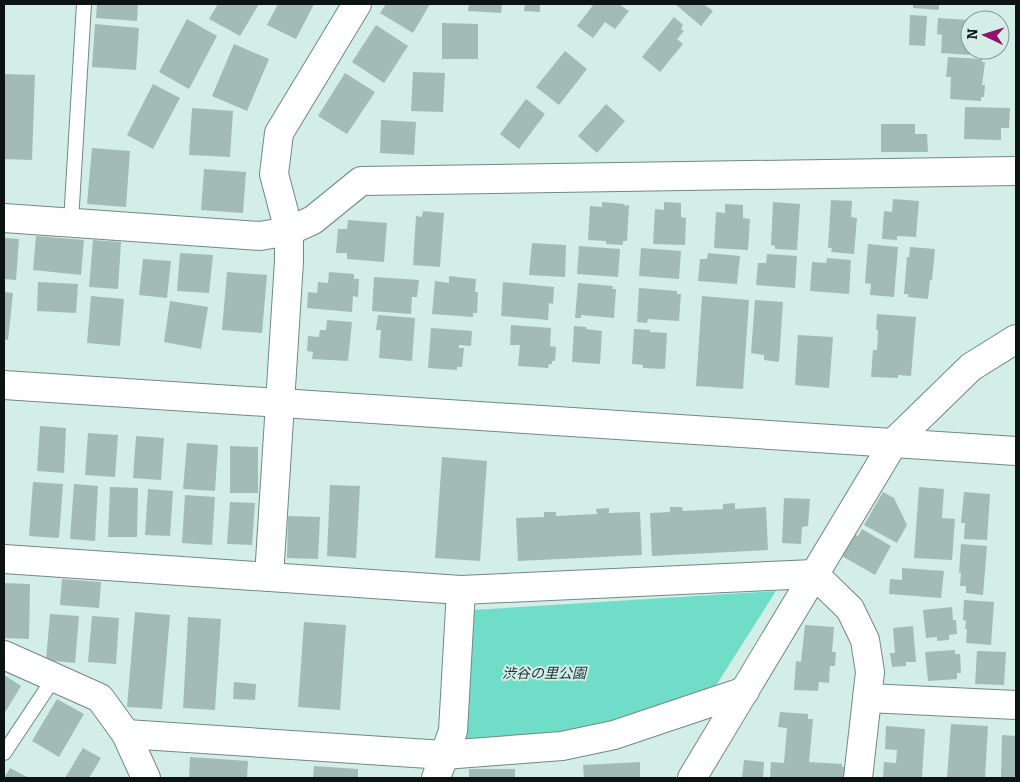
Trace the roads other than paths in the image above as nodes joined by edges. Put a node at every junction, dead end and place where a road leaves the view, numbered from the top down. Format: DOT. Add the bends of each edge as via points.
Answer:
graph roads {
  1 [pos="84,4"];
  2 [pos="357,4"];
  3 [pos="1016,171"];
  4 [pos="4,218"];
  5 [pos="71,222"];
  6 [pos="289,231"];
  7 [pos="1016,339"];
  8 [pos="4,385"];
  9 [pos="280,403"];
  10 [pos="894,442"];
  11 [pos="1016,451"];
  12 [pos="4,559"];
  13 [pos="814,574"];
  14 [pos="269,577"];
  15 [pos="461,590"];
  16 [pos="4,655"];
  17 [pos="54,678"];
  18 [pos="745,691"];
  19 [pos="867,698"];
  20 [pos="1016,705"];
  21 [pos="126,734"];
  22 [pos="4,753"];
  23 [pos="440,767"];
  24 [pos="146,778"];
  25 [pos="692,778"];
  26 [pos="858,778"];
  1 -- 5 [label="lane"];
  2 -- 6 [label="street" via="279,133 274,174"];
  3 -- 6 [label="street" via="361,181 313,220"];
  4 -- 5 [label="street"];
  5 -- 6 [label="street" via="260,236"];
  6 -- 9 [label="street"];
  7 -- 10 [label="street" via="971,367"];
  8 -- 9 [label="street"];
  9 -- 10 [label="street"];
  9 -- 14 [label="street"];
  10 -- 11 [label="street"];
  10 -- 13 [label="street"];
  12 -- 14 [label="street"];
  13 -- 15 [label="street"];
  13 -- 18 [label="street"];
  13 -- 19 [label="street" via="850,609 865,640 870,672"];
  14 -- 15 [label="street"];
  15 -- 23 [label="street" via="453,731"];
  16 -- 17 [label="street"];
  17 -- 21 [label="street" via="100,698"];
  17 -- 22 [label="lane"];
  18 -- 23 [label="street" via="614,735"];
  18 -- 25 [label="street"];
  19 -- 20 [label="street"];
  19 -- 26 [label="street"];
  21 -- 23 [label="street"];
  21 -- 24 [label="street"];
}
